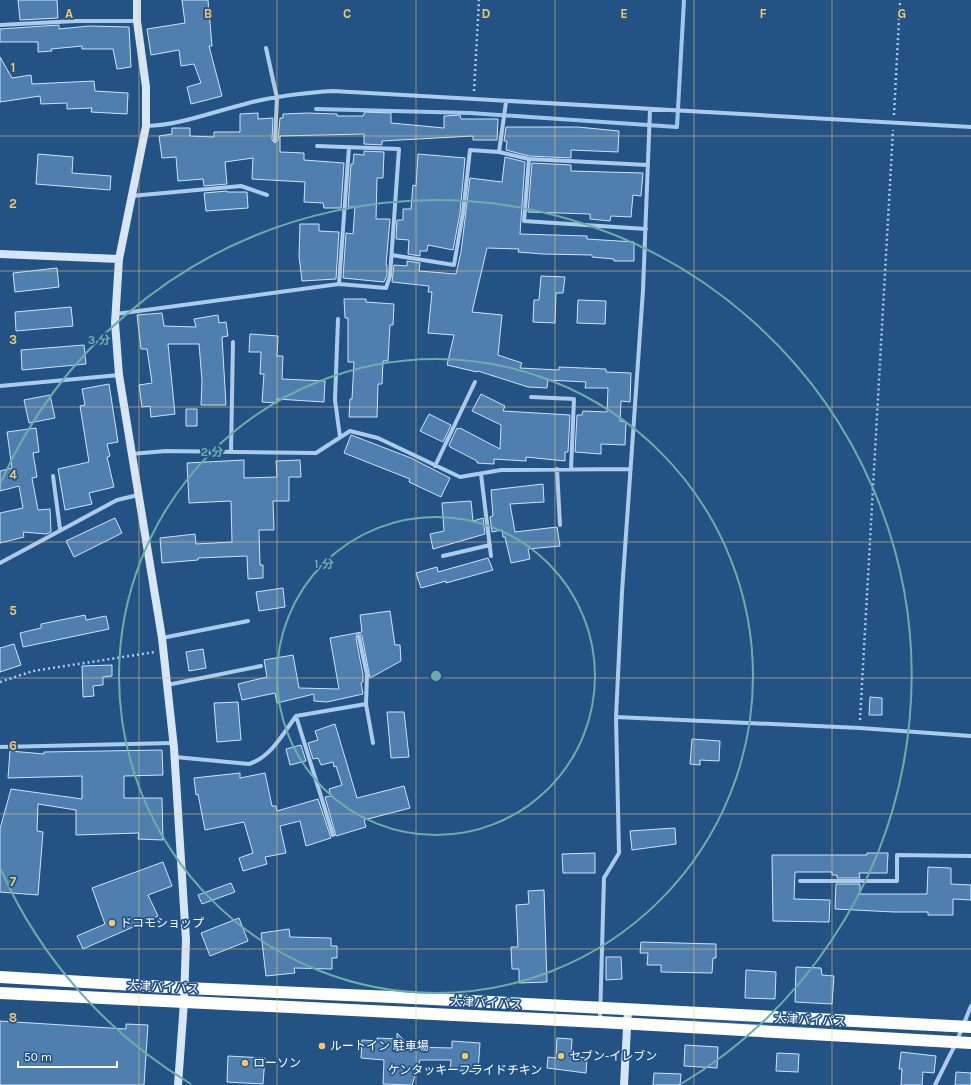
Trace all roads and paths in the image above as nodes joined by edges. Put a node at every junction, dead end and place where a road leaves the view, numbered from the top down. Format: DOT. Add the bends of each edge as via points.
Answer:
graph roads {
  1 [pos="138,0"];
  2 [pos="479,0"];
  3 [pos="900,0"];
  4 [pos="137,21"];
  5 [pos="0,25"];
  6 [pos="266,48"];
  7 [pos="276,98"];
  8 [pos="474,100"];
  9 [pos="506,102"];
  10 [pos="650,110"];
  11 [pos="894,123"];
  12 [pos="146,126"];
  13 [pos="971,127"];
  14 [pos="275,140"];
  15 [pos="317,146"];
  16 [pos="349,147"];
  17 [pos="499,152"];
  18 [pos="529,159"];
  19 [pos="648,165"];
  20 [pos="267,195"];
  21 [pos="131,196"];
  22 [pos="646,229"];
  23 [pos="0,254"];
  24 [pos="392,255"];
  25 [pos="119,259"];
  26 [pos="338,284"];
  27 [pos="115,314"];
  28 [pos="338,319"];
  29 [pos="233,342"];
  30 [pos="119,376"];
  31 [pos="475,382"];
  32 [pos="0,386"];
  33 [pos="531,397"];
  34 [pos="340,437"];
  35 [pos="231,452"];
  36 [pos="130,454"];
  37 [pos="435,466"];
  38 [pos="557,469"];
  39 [pos="571,469"];
  40 [pos="630,469"];
  41 [pos="481,474"];
  42 [pos="53,476"];
  43 [pos="138,494"];
  44 [pos="560,525"];
  45 [pos="60,529"];
  46 [pos="490,545"];
  47 [pos="443,556"];
  48 [pos="491,556"];
  49 [pos="0,563"];
  50 [pos="248,622"];
  51 [pos="359,637"];
  52 [pos="162,638"];
  53 [pos="163,651"];
  54 [pos="261,666"];
  55 [pos="0,682"];
  56 [pos="167,686"];
  57 [pos="366,704"];
  58 [pos="296,716"];
  59 [pos="616,717"];
  60 [pos="860,728"];
  61 [pos="971,736"];
  62 [pos="174,743"];
  63 [pos="373,744"];
  64 [pos="0,747"];
  65 [pos="175,757"];
  66 [pos="333,835"];
  67 [pos="971,856"];
  68 [pos="800,882"];
  69 [pos="0,977"];
  70 [pos="184,988"];
  71 [pos="0,993"];
  72 [pos="184,1002"];
  73 [pos="971,1006"];
  74 [pos="600,1008"];
  75 [pos="628,1009"];
  76 [pos="600,1022"];
  77 [pos="626,1024"];
  78 [pos="967,1027"];
  79 [pos="956,1042"];
  80 [pos="971,1043"];
  81 [pos="178,1085"];
  82 [pos="624,1085"];
  83 [pos="934,1085"];
  1 -- 4 [label="street"];
  2 -- 8 [label="path"];
  3 -- 11 [label="path"];
  4 -- 5 [label="street" via="76,20"];
  4 -- 12 [label="street" via="146,87"];
  6 -- 7 [label="street"];
  7 -- 8 [label="street" via="333,92"];
  7 -- 12 [label="street" via="246,103 164,126"];
  7 -- 14 [label="street"];
  8 -- 9 [label="street"];
  9 -- 10 [label="street"];
  9 -- 17 [label="street"];
  10 -- 11 [label="street"];
  10 -- 19 [label="street"];
  11 -- 13 [label="street"];
  11 -- 60 [label="path"];
  12 -- 21 [label="street"];
  15 -- 16 [label="street"];
  16 -- 24 [label="street" via="399,149"];
  16 -- 26 [label="street"];
  17 -- 18 [label="street"];
  17 -- 24 [label="street" via="470,150 464,213 454,265"];
  18 -- 19 [label="street"];
  18 -- 22 [label="street" via="524,221"];
  19 -- 22 [label="street"];
  20 -- 21 [label="street" via="241,186"];
  21 -- 25 [label="street"];
  22 -- 40 [label="street"];
  23 -- 25 [label="street"];
  24 -- 26 [label="street" via="386,288"];
  25 -- 27 [label="street"];
  26 -- 27 [label="street"];
  27 -- 30 [label="street"];
  28 -- 34 [label="street" via="335,400"];
  29 -- 35 [label="street"];
  30 -- 32 [label="street"];
  30 -- 36 [label="street"];
  31 -- 37 [label="street"];
  33 -- 39 [label="street" via="574,399"];
  34 -- 35 [label="street" via="316,453"];
  34 -- 37 [label="street" via="350,431 378,438"];
  35 -- 36 [label="street" via="166,451"];
  36 -- 43 [label="street"];
  37 -- 41 [label="street" via="460,478"];
  38 -- 39 [label="street"];
  38 -- 41 [label="street" via="502,470"];
  38 -- 44 [label="street"];
  39 -- 40 [label="street"];
  40 -- 59 [label="street"];
  41 -- 46 [label="street"];
  42 -- 45 [label="street"];
  43 -- 45 [label="street" via="117,500"];
  43 -- 52 [label="street"];
  45 -- 49 [label="street"];
  46 -- 47 [label="street"];
  46 -- 48 [label="street"];
  50 -- 52 [label="street"];
  51 -- 57 [label="street" via="367,675"];
  52 -- 53 [label="street"];
  53 -- 55 [label="path" via="33,671"];
  53 -- 56 [label="street"];
  54 -- 56 [label="street"];
  56 -- 62 [label="street"];
  57 -- 58 [label="street"];
  57 -- 63 [label="street"];
  58 -- 65 [label="street" via="267,754 257,761 248,764"];
  58 -- 66 [label="street"];
  59 -- 60 [label="street"];
  59 -- 74 [label="street" via="619,854 604,878"];
  60 -- 61 [label="street"];
  62 -- 64 [label="street"];
  62 -- 65 [label="street"];
  65 -- 70 [label="street" via="186,940"];
  67 -- 68 [label="street" via="897,855 897,881"];
  69 -- 70 [label="highway, 大津バイパス"];
  70 -- 72 [label="street"];
  70 -- 74 [label="highway, 大津バイパス"];
  71 -- 72 [label="highway, 大津バイパス"];
  72 -- 76 [label="highway, 大津バイパス"];
  72 -- 81 [label="street"];
  73 -- 78 [label="street"];
  74 -- 75 [label="highway, 大津バイパス"];
  74 -- 76 [label="street"];
  75 -- 77 [label="street"];
  75 -- 78 [label="highway, 大津バイパス"];
  76 -- 77 [label="highway, 大津バイパス"];
  77 -- 79 [label="highway, 大津バイパス"];
  77 -- 82 [label="street"];
  78 -- 79 [label="street"];
  79 -- 80 [label="highway, 大津バイパス"];
  79 -- 83 [label="street"];
}
